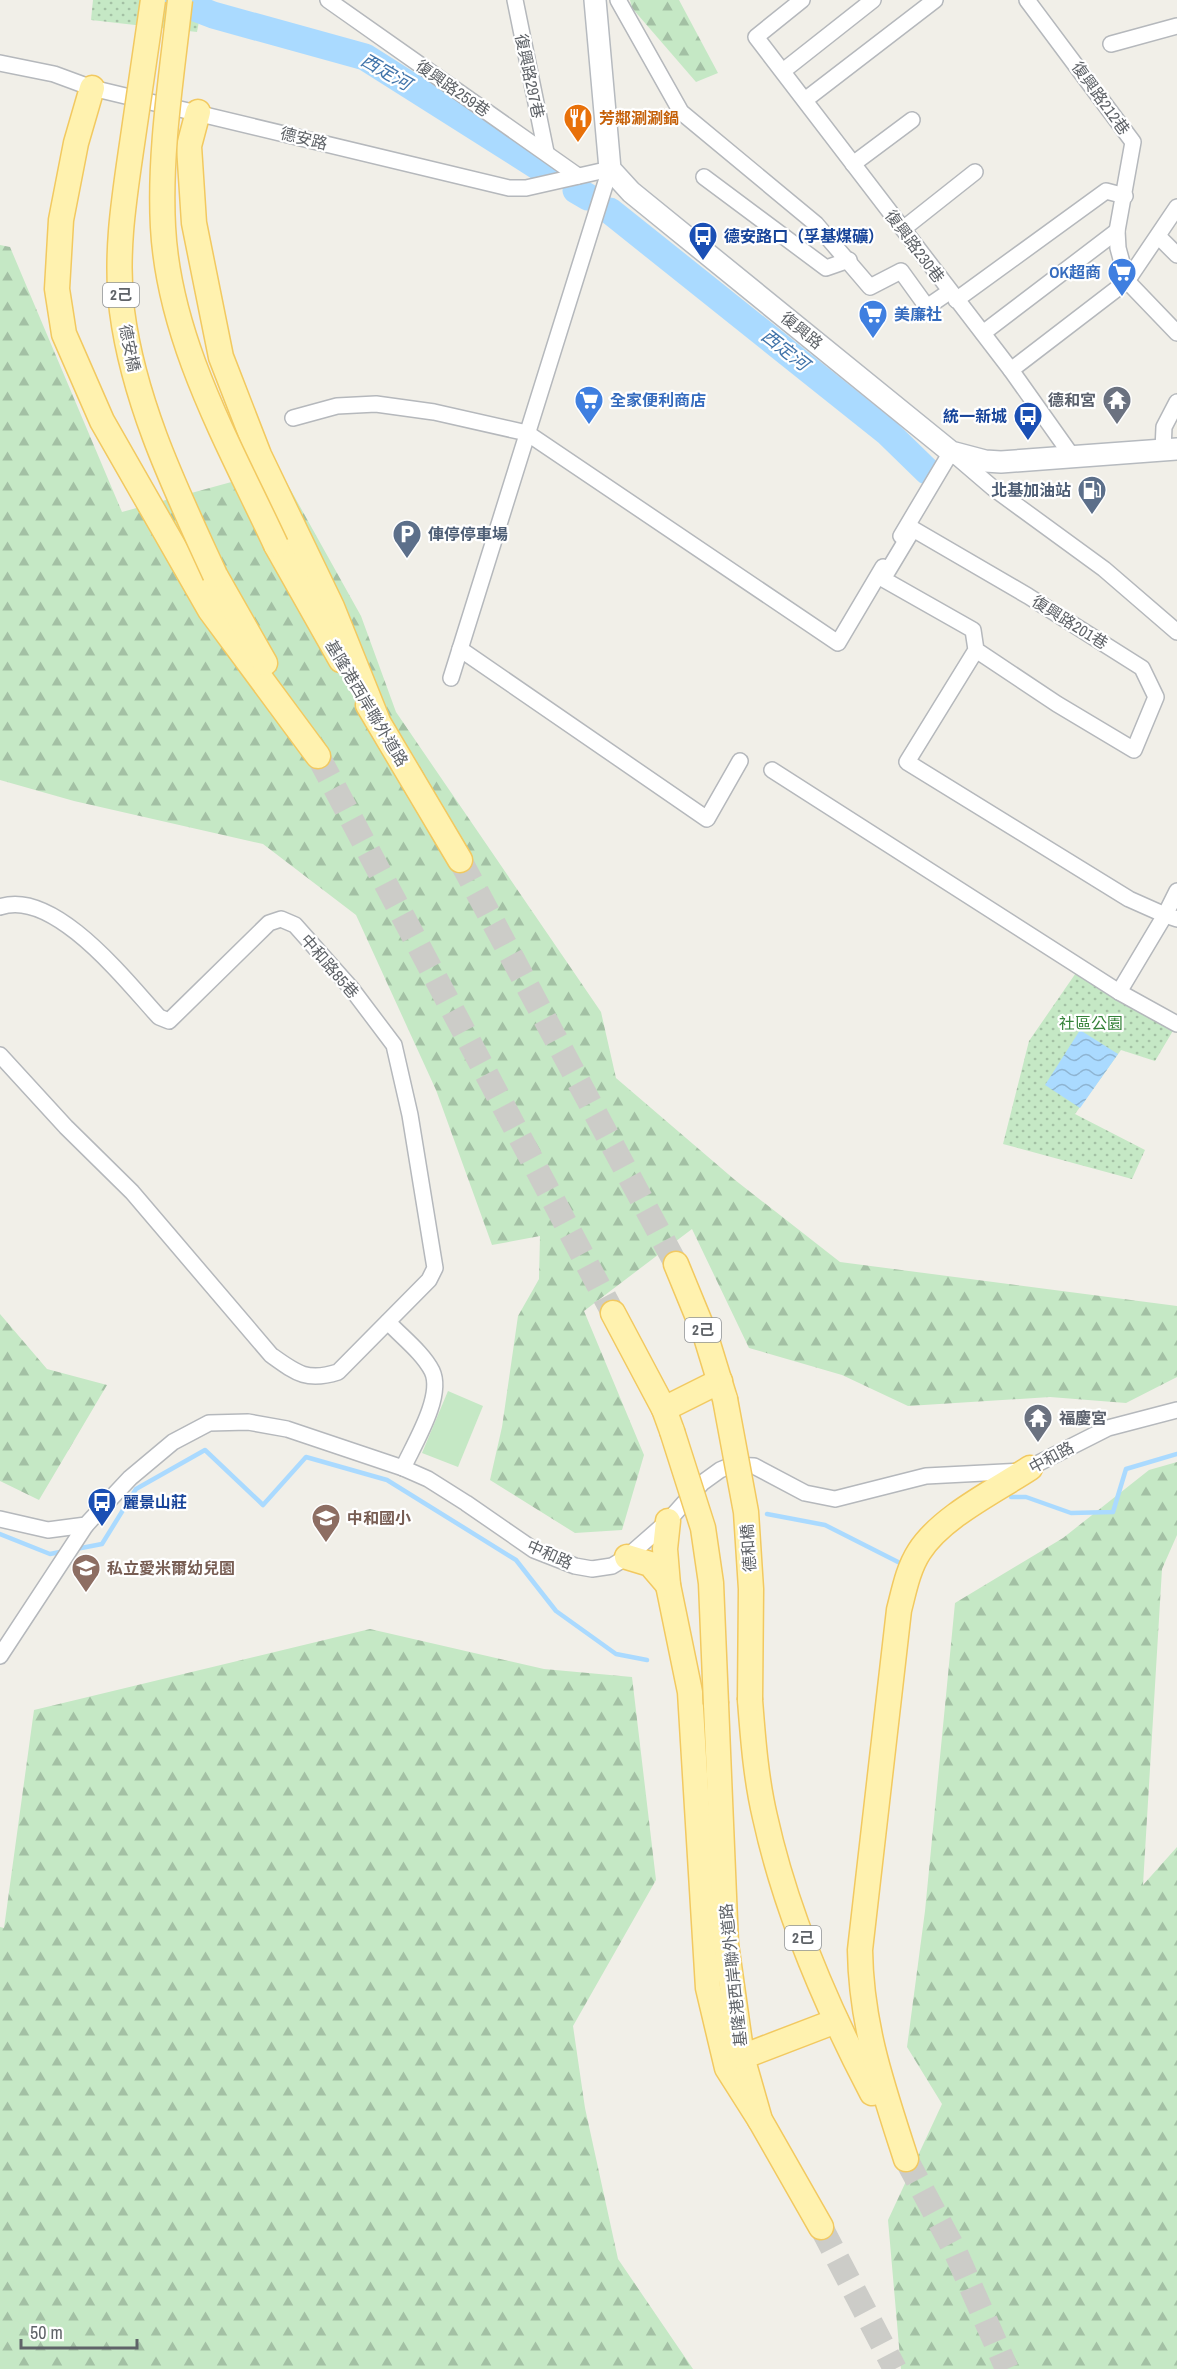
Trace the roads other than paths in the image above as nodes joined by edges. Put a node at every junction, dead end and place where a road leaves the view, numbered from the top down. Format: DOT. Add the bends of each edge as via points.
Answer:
graph roads {
  1 [pos="153,0"];
  2 [pos="180,0"];
  3 [pos="328,0"];
  4 [pos="514,0"];
  5 [pos="595,0"];
  6 [pos="618,0"];
  7 [pos="802,0"];
  8 [pos="873,0"];
  9 [pos="935,0"];
  10 [pos="1027,0"];
  11 [pos="1177,26"];
  12 [pos="1111,44"];
  13 [pos="0,63"];
  14 [pos="783,71"];
  15 [pos="92,88"];
  16 [pos="805,100"];
  17 [pos="198,112"];
  18 [pos="912,120"];
  19 [pos="546,152"];
  20 [pos="854,164"];
  21 [pos="610,169"];
  22 [pos="975,172"];
  23 [pos="578,176"];
  24 [pos="704,177"];
  25 [pos="1125,196"];
  26 [pos="1177,207"];
  27 [pos="903,229"];
  28 [pos="1117,231"];
  29 [pos="1158,237"];
  30 [pos="1177,255"];
  31 [pos="849,260"];
  32 [pos="1127,281"];
  33 [pos="952,296"];
  34 [pos="983,333"];
  35 [pos="1177,333"];
  36 [pos="1011,370"];
  37 [pos="1177,402"];
  38 [pos="293,417"];
  39 [pos="527,433"];
  40 [pos="1170,449"];
  41 [pos="951,452"];
  42 [pos="1072,456"];
  43 [pos="1001,462"];
  44 [pos="993,488"];
  45 [pos="1177,632"];
  46 [pos="460,649"];
  47 [pos="976,650"];
  48 [pos="451,678"];
  49 [pos="376,719"];
  50 [pos="740,761"];
  51 [pos="772,770"];
  52 [pos="460,861"];
  53 [pos="1177,891"];
  54 [pos="0,907"];
  55 [pos="1171,917"];
  56 [pos="1119,992"];
  57 [pos="1177,1024"];
  58 [pos="0,1055"];
  59 [pos="676,1264"];
  60 [pos="613,1313"];
  61 [pos="388,1322"];
  62 [pos="722,1390"];
  63 [pos="1177,1410"];
  64 [pos="668,1420"];
  65 [pos="403,1468"];
  66 [pos="1030,1468"];
  67 [pos="994,1474"];
  68 [pos="983,1499"];
  69 [pos="0,1519"];
  70 [pos="668,1521"];
  71 [pos="86,1525"];
  72 [pos="627,1557"];
  73 [pos="668,1585"];
  74 [pos="0,1656"];
  75 [pos="836,2021"];
  76 [pos="742,2057"];
  77 [pos="760,2120"];
  78 [pos="821,2227"];
  1 -- 15 [label="main road, 德安橋 / 2己, bridge" via="119,231 122,310 132,366 171,478 215,575 318,756 210,610 102,421 64,334 57,289 61,220 76,143"];
  2 -- 49 [label="main road, 基隆港西岸聯外道路, bridge" via="166,130 163,227 173,297 189,356 276,546"];
  3 -- 19 [label="street, 復興路259巷"];
  4 -- 19 [label="street, 復興路297巷"];
  5 -- 21 [label="street"];
  6 -- 31 [label="street" via="681,112 816,224"];
  7 -- 14 [label="street, 復興路230巷" via="756,37"];
  8 -- 14 [label="street"];
  9 -- 16 [label="street"];
  10 -- 25 [label="street, 復興路212巷" via="1133,142"];
  11 -- 12 [label="street"];
  13 -- 15 [label="street, 德安路" via="54,74"];
  14 -- 16 [label="street, 復興路230巷"];
  15 -- 17 [label="street, 德安路"];
  16 -- 20 [label="street, 復興路230巷"];
  17 -- 23 [label="street, 德安路" via="509,188"];
  17 -- 49 [label="main road" via="189,146 194,224 221,357 259,455 332,607"];
  18 -- 20 [label="street"];
  19 -- 23 [label="street, 復興路259巷"];
  20 -- 27 [label="street, 復興路230巷"];
  21 -- 23 [label="street, 德安路"];
  21 -- 39 [label="street"];
  21 -- 41 [label="street, 復興路" via="631,192"];
  22 -- 27 [label="street"];
  24 -- 31 [label="street" via="826,268"];
  25 -- 28 [label="street, 復興路212巷"];
  25 -- 33 [label="street" via="1106,191"];
  26 -- 29 [label="street"];
  27 -- 33 [label="street, 復興路230巷"];
  28 -- 32 [label="street, 復興路212巷"];
  28 -- 34 [label="street"];
  29 -- 30 [label="street"];
  29 -- 32 [label="street"];
  31 -- 33 [label="street" via="870,287 901,271 927,307"];
  32 -- 35 [label="street, 復興路212巷"];
  32 -- 36 [label="street"];
  33 -- 34 [label="street, 復興路230巷"];
  34 -- 36 [label="street, 復興路230巷"];
  36 -- 42 [label="street, 復興路230巷"];
  37 -- 40 [label="street" via="1164,427"];
  38 -- 39 [label="street" via="337,406 376,404 434,412"];
  39 -- 41 [label="street" via="838,643"];
  39 -- 46 [label="street"];
  40 -- 42 [label="street, 復興路"];
  41 -- 43 [label="street, 復興路"];
  41 -- 44 [label="street"];
  42 -- 43 [label="street, 復興路"];
  43 -- 44 [label="street"];
  44 -- 45 [label="street" via="1104,569"];
  46 -- 48 [label="street"];
  46 -- 50 [label="street" via="707,819"];
  47 -- 47 [label="street, 復興路201巷" via="1057,704 1134,750 1156,697 1142,668 913,529 883,579 973,630"];
  47 -- 55 [label="street" via="907,762 1129,898"];
  49 -- 52 [label="main road, 基隆港西岸聯外道路"];
  51 -- 56 [label="street"];
  53 -- 55 [label="street"];
  54 -- 61 [label="street, 中和路85巷" via="12,903 36,908 67,923 159,1017 169,1021 269,923 281,919 295,925 380,1024 394,1046 400,1069 435,1268 429,1281"];
  55 -- 56 [label="street"];
  56 -- 57 [label="street"];
  58 -- 61 [label="street, 中和路85巷" via="146,1207 271,1355 292,1370 317,1378 338,1372"];
  59 -- 62 [label="main road, 2己" via="706,1337"];
  60 -- 64 [label="main road"];
  61 -- 65 [label="street" via="426,1362 436,1385 434,1399"];
  62 -- 64 [label="main road"];
  62 -- 75 [label="main road, 德和橋 / 2己, bridge" via="746,1512 754,1758 765,1817 801,1933"];
  63 -- 66 [label="street, 中和路" via="1108,1428"];
  64 -- 76 [label="main road, 基隆港西岸聯外道路, bridge" via="703,1528 712,1594 726,1944"];
  65 -- 71 [label="street, 中和路" via="287,1429 248,1422 209,1423 173,1442 130,1478"];
  65 -- 72 [label="street, 中和路" via="428,1479 534,1550 592,1569 612,1566"];
  66 -- 67 [label="street, 中和路"];
  66 -- 68 [label="main road"];
  67 -- 68 [label="main road" via="996,1482"];
  67 -- 70 [label="street, 中和路" via="926,1476 835,1499 805,1493 754,1466 732,1465 702,1483"];
  68 -- 75 [label="main road, 2己" via="936,1531 918,1553 899,1610 860,1972 874,2064 906,2159"];
  69 -- 71 [label="street" via="48,1530"];
  70 -- 72 [label="street, 中和路"];
  70 -- 73 [label="main road"];
  71 -- 74 [label="street, 中和路"];
  72 -- 73 [label="main road" via="650,1564"];
  73 -- 77 [label="main road" via="690,1692 708,1988 727,2068"];
  75 -- 76 [label="main road"];
  76 -- 77 [label="main road, 基隆港西岸聯外道路"];
  77 -- 78 [label="main road, 基隆港西岸聯外道路"];
}
